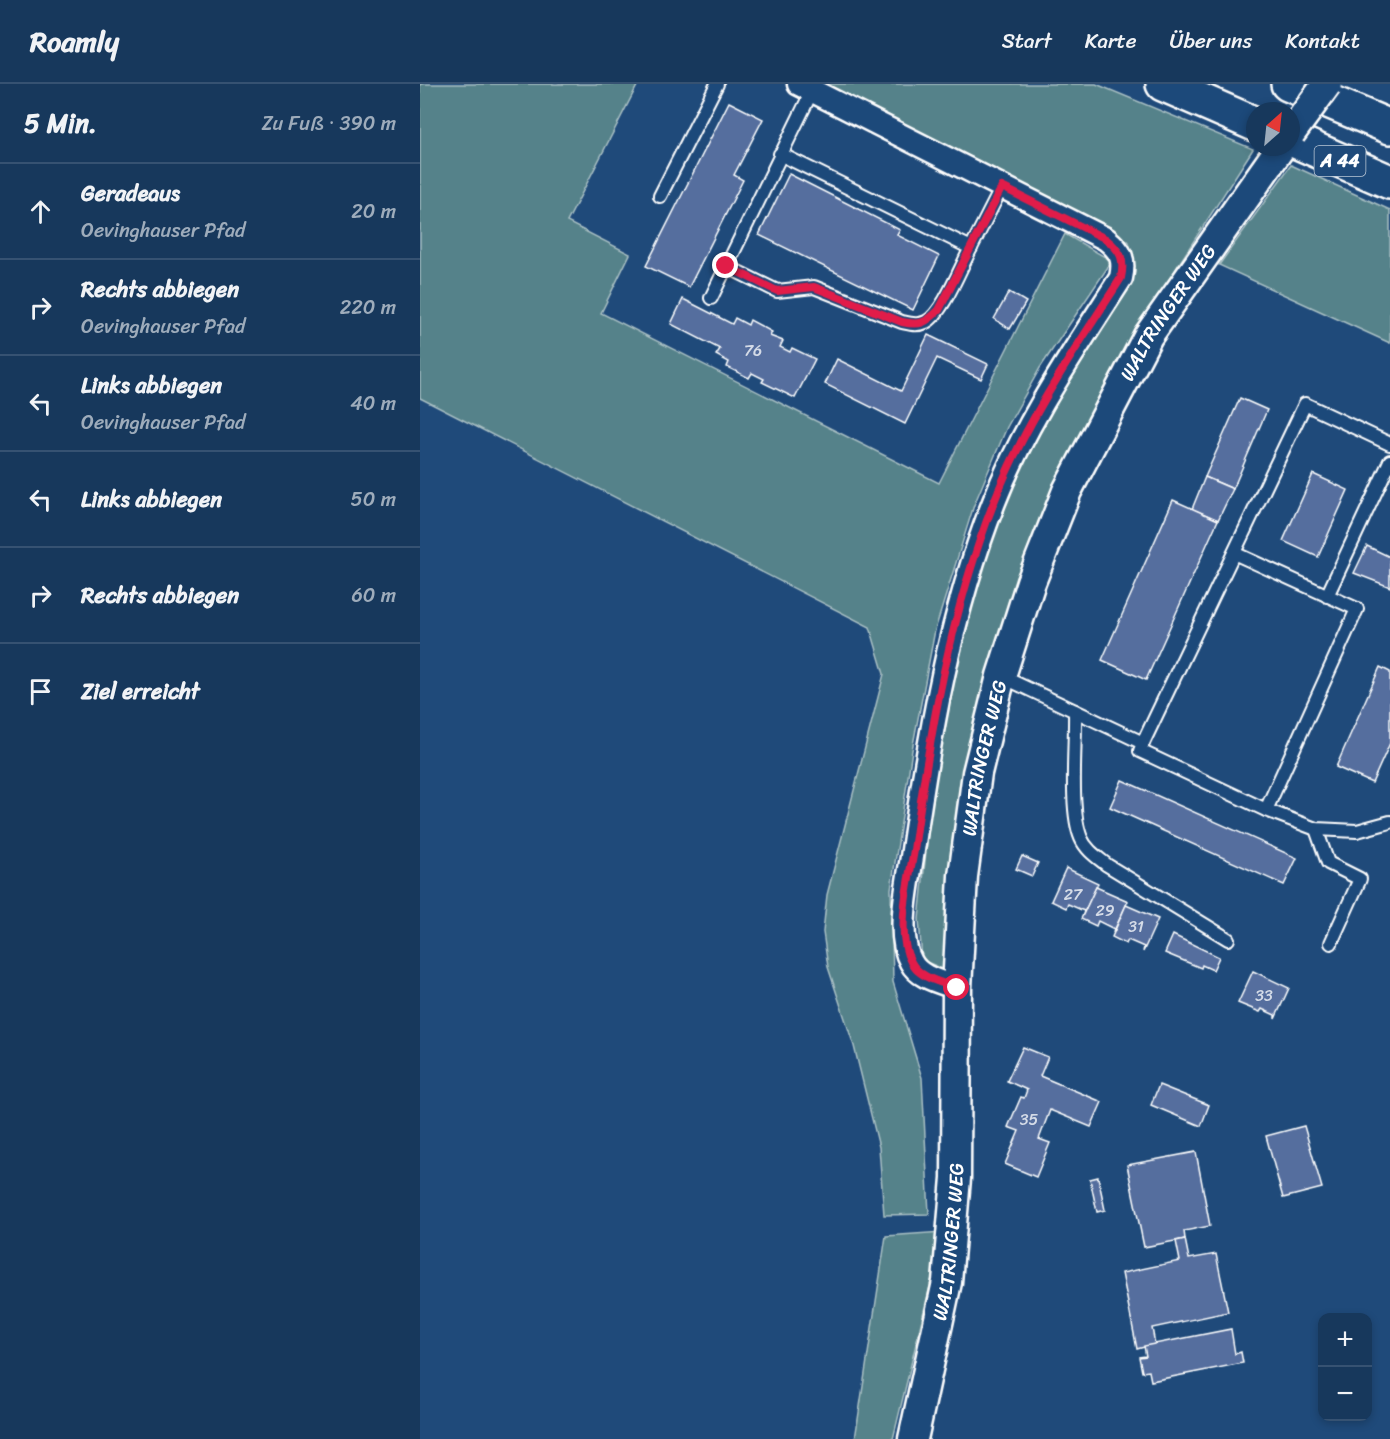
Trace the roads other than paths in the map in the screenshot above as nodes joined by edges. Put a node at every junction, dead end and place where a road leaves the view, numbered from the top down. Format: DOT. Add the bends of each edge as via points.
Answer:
graph roads {
  1 [pos="717,84"];
  2 [pos="1163,84"];
  3 [pos="1288,84"];
  4 [pos="1327,84"];
  5 [pos="805,87"];
  6 [pos="1246,120"];
  7 [pos="1300,121"];
  8 [pos="1390,127"];
  9 [pos="1300,143"];
  10 [pos="780,154"];
  11 [pos="1274,156"];
  12 [pos="1390,182"];
  13 [pos="1002,187"];
  14 [pos="660,196"];
  15 [pos="971,248"];
  16 [pos="726,266"];
  17 [pos="711,298"];
  18 [pos="1390,444"];
  19 [pos="1390,460"];
  20 [pos="1236,554"];
  21 [pos="1327,596"];
  22 [pos="1001,676"];
  23 [pos="1075,711"];
  24 [pos="1143,743"];
  25 [pos="1266,810"];
  26 [pos="1390,822"];
  27 [pos="1316,829"];
  28 [pos="1228,939"];
  29 [pos="1331,943"];
  30 [pos="957,988"];
  31 [pos="913,1439"];
  1 -- 14 [label="lane"];
  2 -- 6 [label="highway"];
  3 -- 8 [label="highway, A 44"];
  4 -- 7 [label="street, bridge"];
  5 -- 10 [label="lane"];
  5 -- 13 [label="street"];
  9 -- 12 [label="highway, A 44"];
  10 -- 15 [label="lane"];
  10 -- 16 [label="lane"];
  11 -- 22 [label="street, WALTRINGER WEG" via="1148,336 1067,491 1031,582"];
  13 -- 15 [label="lane"];
  13 -- 30 [label="street" via="1106,239 1120,250 1124,264 1121,278 1058,377 998,492 965,585 945,663 927,752 904,921 910,962 921,974"];
  15 -- 16 [label="lane" via="939,310 928,322 917,325 814,287 777,291"];
  16 -- 17 [label="lane"];
  18 -- 20 [label="lane" via="1305,404"];
  19 -- 21 [label="lane"];
  20 -- 21 [label="lane"];
  20 -- 24 [label="lane"];
  21 -- 25 [label="lane" via="1357,609"];
  22 -- 23 [label="lane"];
  22 -- 30 [label="street, WALTRINGER WEG" via="976,785 963,876"];
  23 -- 24 [label="lane"];
  23 -- 28 [label="lane" via="1076,818 1090,852"];
  24 -- 25 [label="lane" via="1140,751"];
  25 -- 27 [label="lane"];
  26 -- 27 [label="lane" via="1357,831"];
  27 -- 29 [label="lane" via="1328,863 1360,879"];
  30 -- 31 [label="street, WALTRINGER WEG" via="953,1226 947,1282"];
}
